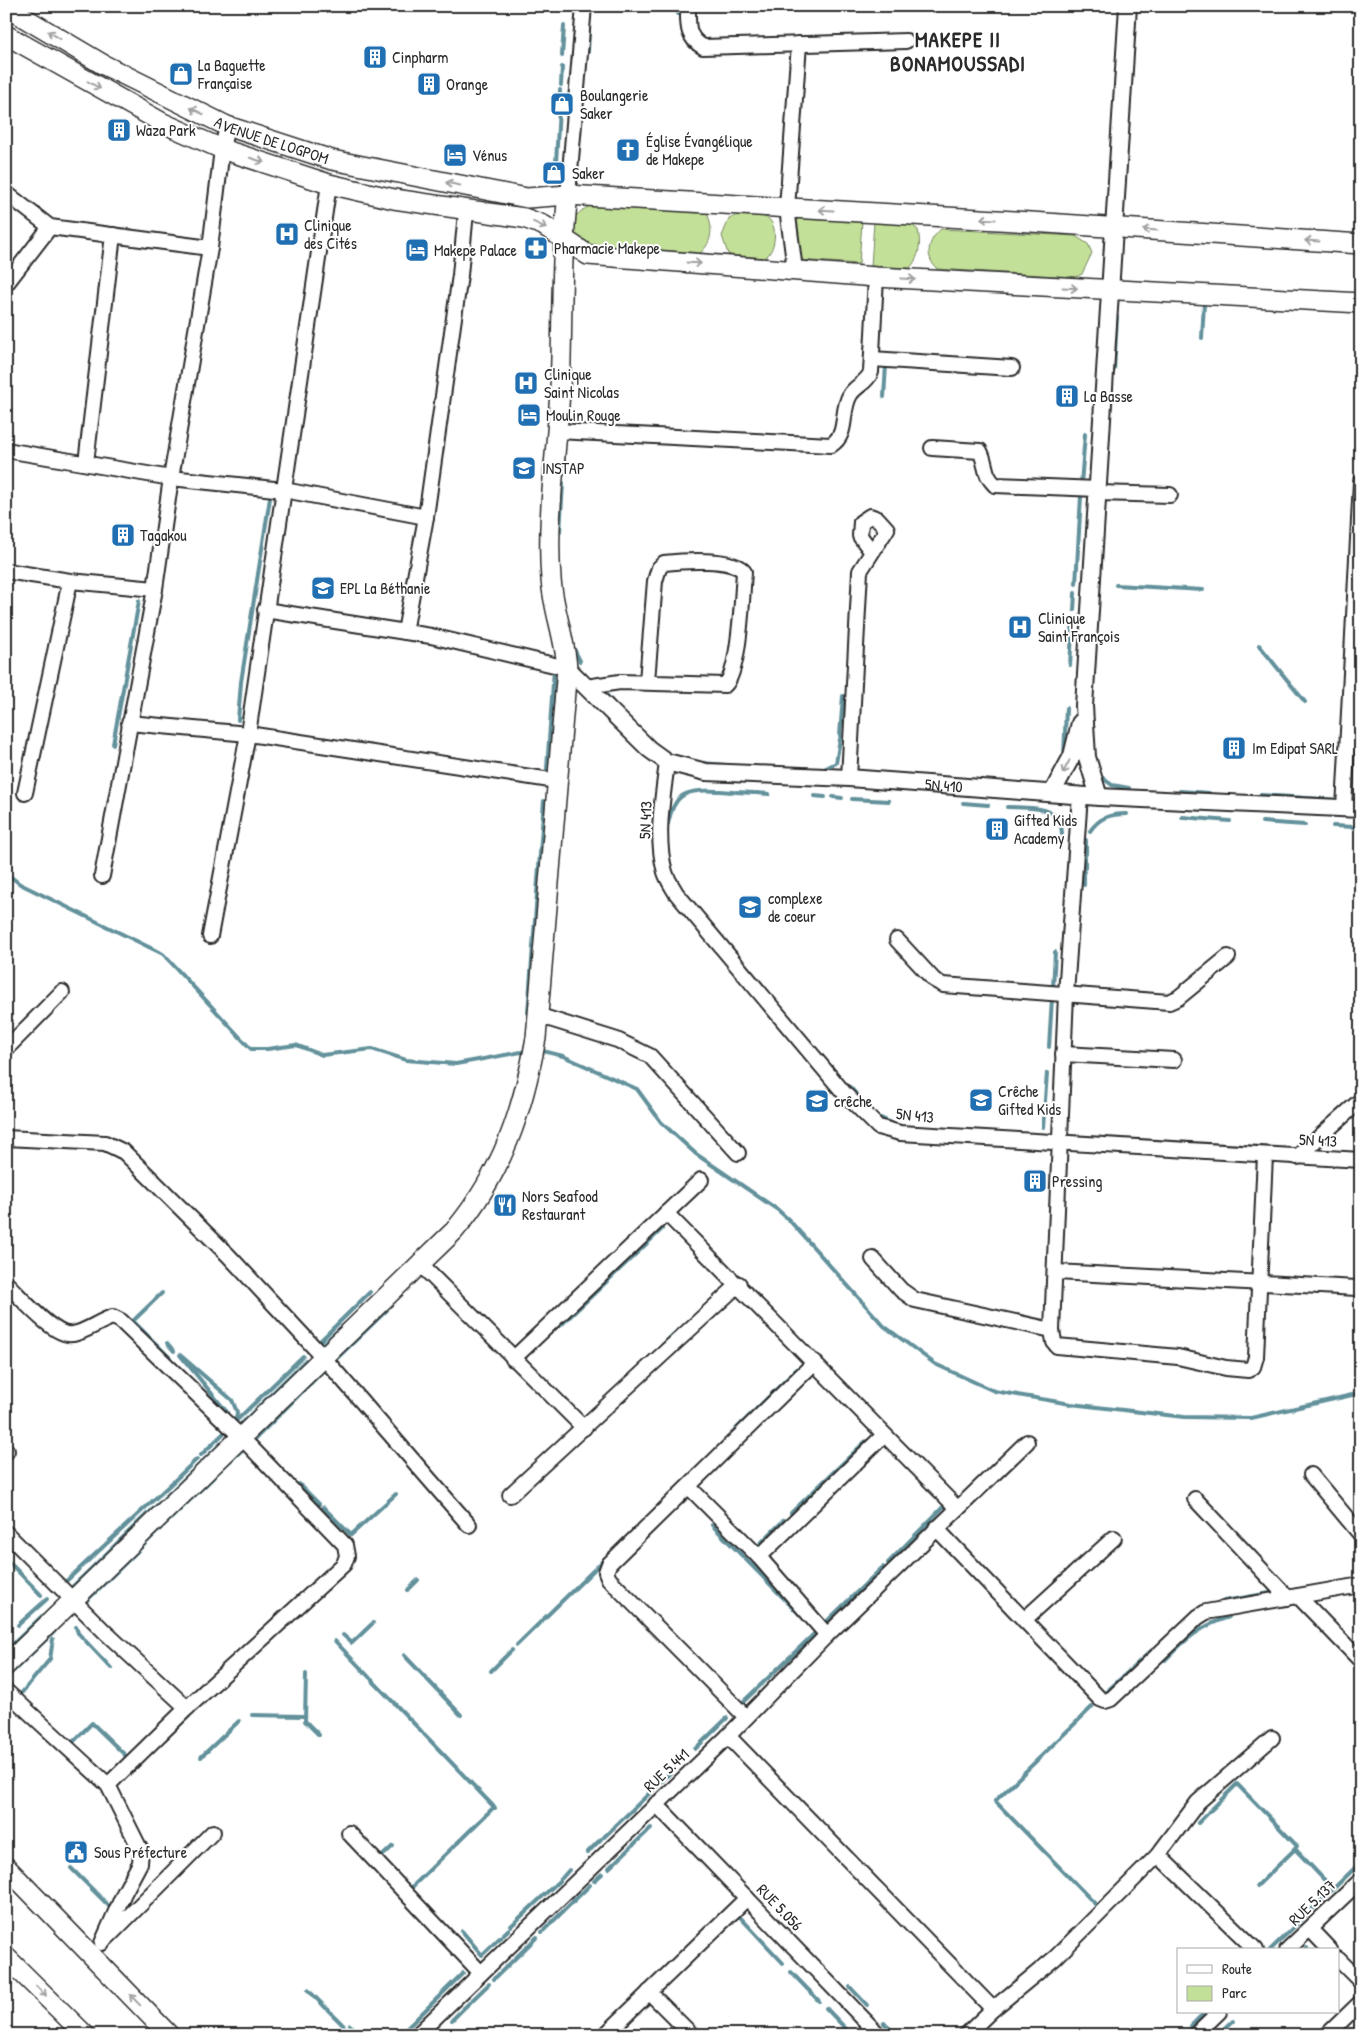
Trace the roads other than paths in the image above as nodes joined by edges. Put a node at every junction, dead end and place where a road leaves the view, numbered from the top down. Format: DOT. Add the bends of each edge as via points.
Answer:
graph roads {
  1 [pos="584,6"];
  2 [pos="688,6"];
  3 [pos="1128,6"];
  4 [pos="6,7"];
  5 [pos="6,35"];
  6 [pos="906,41"];
  7 [pos="799,44"];
  8 [pos="227,126"];
  9 [pos="222,149"];
  10 [pos="329,184"];
  11 [pos="6,193"];
  12 [pos="568,195"];
  13 [pos="787,208"];
  14 [pos="466,212"];
  15 [pos="50,227"];
  16 [pos="1113,228"];
  17 [pos="113,235"];
  18 [pos="563,238"];
  19 [pos="1361,244"];
  20 [pos="210,248"];
  21 [pos="795,270"];
  22 [pos="876,277"];
  23 [pos="6,284"];
  24 [pos="1111,290"];
  25 [pos="1361,303"];
  26 [pos="872,359"];
  27 [pos="1012,368"];
  28 [pos="557,431"];
  29 [pos="932,448"];
  30 [pos="6,450"];
  31 [pos="86,463"];
  32 [pos="171,478"];
  33 [pos="1361,482"];
  34 [pos="284,490"];
  35 [pos="1098,491"];
  36 [pos="1170,495"];
  37 [pos="426,517"];
  38 [pos="872,552"];
  39 [pos="6,571"];
  40 [pos="70,581"];
  41 [pos="155,589"];
  42 [pos="1357,608"];
  43 [pos="265,610"];
  44 [pos="405,632"];
  45 [pos="567,668"];
  46 [pos="647,681"];
  47 [pos="586,687"];
  48 [pos="1084,706"];
  49 [pos="129,723"];
  50 [pos="248,734"];
  51 [pos="667,762"];
  52 [pos="849,778"];
  53 [pos="557,781"];
  54 [pos="26,793"];
  55 [pos="1052,793"];
  56 [pos="1080,795"];
  57 [pos="1100,797"];
  58 [pos="1344,808"];
  59 [pos="1361,809"];
  60 [pos="102,876"];
  61 [pos="210,936"];
  62 [pos="896,940"];
  63 [pos="1228,957"];
  64 [pos="62,992"];
  65 [pos="1066,994"];
  66 [pos="537,1015"];
  67 [pos="6,1049"];
  68 [pos="1063,1054"];
  69 [pos="1174,1060"];
  70 [pos="1361,1100"];
  71 [pos="6,1138"];
  72 [pos="1058,1143"];
  73 [pos="738,1153"];
  74 [pos="1265,1155"];
  75 [pos="1297,1156"];
  76 [pos="1361,1160"];
  77 [pos="701,1180"];
  78 [pos="666,1213"];
  79 [pos="873,1259"];
  80 [pos="421,1265"];
  81 [pos="1056,1272"];
  82 [pos="6,1283"];
  83 [pos="1259,1283"];
  84 [pos="738,1284"];
  85 [pos="1356,1288"];
  86 [pos="1052,1330"];
  87 [pos="324,1358"];
  88 [pos="513,1359"];
  89 [pos="815,1362"];
  90 [pos="584,1428"];
  91 [pos="884,1436"];
  92 [pos="241,1437"];
  93 [pos="1027,1442"];
  94 [pos="1311,1475"];
  95 [pos="689,1487"];
  96 [pos="510,1495"];
  97 [pos="1195,1499"];
  98 [pos="957,1508"];
  99 [pos="469,1525"];
  100 [pos="936,1528"];
  101 [pos="6,1533"];
  102 [pos="1361,1534"];
  103 [pos="1114,1538"];
  104 [pos="759,1557"];
  105 [pos="1361,1584"];
  106 [pos="1293,1597"];
  107 [pos="72,1600"];
  108 [pos="1024,1620"];
  109 [pos="827,1635"];
  110 [pos="1361,1661"];
  111 [pos="6,1665"];
  112 [pos="6,1692"];
  113 [pos="187,1708"];
  114 [pos="746,1717"];
  115 [pos="728,1736"];
  116 [pos="1272,1738"];
  117 [pos="108,1785"];
  118 [pos="656,1804"];
  119 [pos="213,1832"];
  120 [pos="349,1833"];
  121 [pos="1158,1855"];
  122 [pos="6,1867"];
  123 [pos="1361,1880"];
  124 [pos="746,1898"];
  125 [pos="1310,1930"];
  126 [pos="97,1948"];
  127 [pos="1254,1948"];
  128 [pos="1289,1948"];
  129 [pos="1328,1948"];
  130 [pos="6,1957"];
  131 [pos="1340,1961"];
  132 [pos="481,1973"];
  133 [pos="1361,1982"];
  134 [pos="649,1992"];
  135 [pos="1361,2002"];
  136 [pos="993,2009"];
  137 [pos="1217,2014"];
  138 [pos="84,2035"];
  139 [pos="169,2035"];
  140 [pos="417,2035"];
  141 [pos="605,2035"];
  142 [pos="692,2035"];
  143 [pos="879,2035"];
  144 [pos="966,2035"];
  145 [pos="1195,2035"];
  146 [pos="1327,2035"];
  1 -- 12 [label="street"];
  2 -- 7 [label="street" via="691,37 704,47"];
  3 -- 16 [label="street"];
  8 -- 4 [label="main road, AVENUE DE LOGPOM, one-way" via="104,66"];
  5 -- 9 [label="main road, AVENUE DE LOGPOM, one-way" via="163,123"];
  6 -- 7 [label="street"];
  7 -- 13 [label="street"];
  8 -- 9 [label="street"];
  12 -- 8 [label="main road, AVENUE DE LOGPOM, one-way" via="527,198 332,160"];
  9 -- 10 [label="main road, AVENUE DE LOGPOM, one-way"];
  9 -- 20 [label="street"];
  10 -- 14 [label="main road, AVENUE DE LOGPOM" via="394,200"];
  10 -- 34 [label="street"];
  11 -- 15 [label="street"];
  12 -- 13 [label="main road, AVENUE DE LOGPOM"];
  12 -- 18 [label="main road"];
  16 -- 13 [label="main road, AVENUE DE LOGPOM, one-way"];
  13 -- 21 [label="street"];
  14 -- 18 [label="main road, AVENUE DE LOGPOM, one-way" via="524,218"];
  14 -- 37 [label="street" via="458,294"];
  15 -- 17 [label="street"];
  15 -- 23 [label="street"];
  19 -- 16 [label="main road, AVENUE DE LOGPOM, one-way"];
  16 -- 24 [label="street"];
  17 -- 20 [label="street"];
  17 -- 31 [label="street"];
  18 -- 21 [label="main road, AVENUE DE LOGPOM, one-way" via="588,255"];
  18 -- 28 [label="main road"];
  20 -- 32 [label="street"];
  21 -- 22 [label="main road, AVENUE DE LOGPOM"];
  22 -- 24 [label="main road, AVENUE DE LOGPOM, one-way"];
  22 -- 26 [label="street"];
  24 -- 25 [label="main road, AVENUE DE LOGPOM"];
  24 -- 35 [label="street"];
  26 -- 27 [label="street"];
  26 -- 28 [label="street" via="870,377 850,396 842,434 831,445"];
  28 -- 45 [label="main road" via="550,563 556,608 566,644"];
  29 -- 35 [label="street" via="980,451 987,477 995,485"];
  30 -- 31 [label="street"];
  31 -- 32 [label="street"];
  32 -- 34 [label="street"];
  32 -- 41 [label="street"];
  33 -- 42 [label="street"];
  34 -- 37 [label="street"];
  34 -- 43 [label="street"];
  35 -- 36 [label="street"];
  35 -- 48 [label="street"];
  37 -- 44 [label="street"];
  38 -- 52 [label="street" via="860,571 858,586"];
  39 -- 40 [label="street"];
  40 -- 41 [label="street"];
  40 -- 54 [label="street"];
  41 -- 49 [label="street"];
  42 -- 58 [label="street"];
  43 -- 44 [label="street"];
  43 -- 50 [label="street"];
  44 -- 45 [label="street"];
  45 -- 47 [label="street, 5N.410"];
  45 -- 53 [label="main road"];
  46 -- 46 [label="street" via="720,686 730,680 735,660 742,569 702,561 664,563 658,568"];
  46 -- 47 [label="street"];
  47 -- 51 [label="street, 5N.410" via="649,750"];
  48 -- 55 [label="street, one-way" via="1072,756"];
  48 -- 57 [label="street" via="1087,757"];
  49 -- 50 [label="street"];
  49 -- 60 [label="street"];
  50 -- 53 [label="street"];
  50 -- 61 [label="street"];
  51 -- 52 [label="street, 5N.410" via="706,772"];
  51 -- 72 [label="street, 5N 413" via="661,832 665,873 676,893 870,1120 878,1127 900,1133"];
  52 -- 55 [label="street, 5N.410"];
  53 -- 66 [label="main road"];
  55 -- 56 [label="street, 5N.410"];
  56 -- 57 [label="street, 5N.410"];
  56 -- 65 [label="street"];
  57 -- 58 [label="street, 5N.410"];
  58 -- 59 [label="street, 5N.410"];
  62 -- 65 [label="street" via="934,980 943,985"];
  63 -- 65 [label="street" via="1174,1001"];
  64 -- 67 [label="street"];
  65 -- 68 [label="street"];
  66 -- 73 [label="street" via="617,1040 650,1056"];
  66 -- 80 [label="main road" via="529,1080 506,1149 492,1178 468,1214"];
  68 -- 69 [label="street"];
  68 -- 72 [label="street"];
  70 -- 75 [label="street"];
  71 -- 87 [label="street" via="116,1146 228,1255"];
  72 -- 74 [label="street, 5N 413"];
  72 -- 81 [label="street"];
  74 -- 75 [label="street, 5N 413"];
  74 -- 83 [label="street"];
  75 -- 76 [label="street, 5N 413"];
  77 -- 78 [label="street"];
  78 -- 84 [label="street"];
  78 -- 88 [label="street"];
  79 -- 86 [label="street" via="901,1290 915,1300"];
  80 -- 87 [label="main road"];
  80 -- 88 [label="street"];
  81 -- 83 [label="street"];
  81 -- 86 [label="street"];
  82 -- 92 [label="street" via="62,1334 73,1334 113,1317 121,1321"];
  83 -- 85 [label="street"];
  83 -- 86 [label="street" via="1256,1357 1253,1367 1248,1370 1202,1364 1178,1357 1062,1348 1054,1342"];
  84 -- 89 [label="street"];
  84 -- 90 [label="street"];
  87 -- 92 [label="main road"];
  87 -- 99 [label="street"];
  88 -- 90 [label="street"];
  89 -- 91 [label="street"];
  89 -- 95 [label="street"];
  90 -- 96 [label="street"];
  91 -- 98 [label="street"];
  91 -- 104 [label="street"];
  92 -- 107 [label="main road"];
  92 -- 113 [label="street" via="345,1545 347,1556 344,1564"];
  93 -- 98 [label="street, RUE 5.441"];
  94 -- 102 [label="street"];
  95 -- 104 [label="street"];
  95 -- 114 [label="street" via="609,1564 606,1572 609,1579"];
  97 -- 106 [label="street"];
  98 -- 100 [label="street, RUE 5.441"];
  100 -- 108 [label="street"];
  100 -- 109 [label="street, RUE 5.441"];
  101 -- 107 [label="street"];
  103 -- 108 [label="street"];
  104 -- 109 [label="street"];
  105 -- 106 [label="street"];
  106 -- 108 [label="street" via="1206,1612 1105,1701"];
  106 -- 110 [label="street"];
  107 -- 111 [label="main road"];
  107 -- 113 [label="street"];
  109 -- 114 [label="street, RUE 5.441"];
  112 -- 117 [label="street"];
  113 -- 117 [label="street"];
  114 -- 115 [label="street, RUE 5.441"];
  115 -- 118 [label="street, RUE 5.441"];
  115 -- 136 [label="street"];
  116 -- 121 [label="street" via="1198,1802"];
  117 -- 126 [label="street" via="142,1857"];
  118 -- 124 [label="street, RUE 5.056"];
  118 -- 132 [label="street, RUE 5.441"];
  119 -- 126 [label="street"];
  120 -- 132 [label="street"];
  121 -- 127 [label="street"];
  121 -- 136 [label="street" via="1055,1958"];
  122 -- 126 [label="main road"];
  123 -- 125 [label="street, RUE 5.137"];
  124 -- 134 [label="street"];
  124 -- 143 [label="street, RUE 5.056"];
  125 -- 128 [label="street, RUE 5.137"];
  125 -- 129 [label="street"];
  139 -- 126 [label="main road, one-way"];
  130 -- 138 [label="main road, one-way"];
  131 -- 133 [label="street"];
  132 -- 140 [label="street, RUE 5.441"];
  134 -- 141 [label="street"];
  134 -- 142 [label="street"];
  135 -- 146 [label="street"];
  136 -- 144 [label="street"];
  137 -- 145 [label="street"];
}
